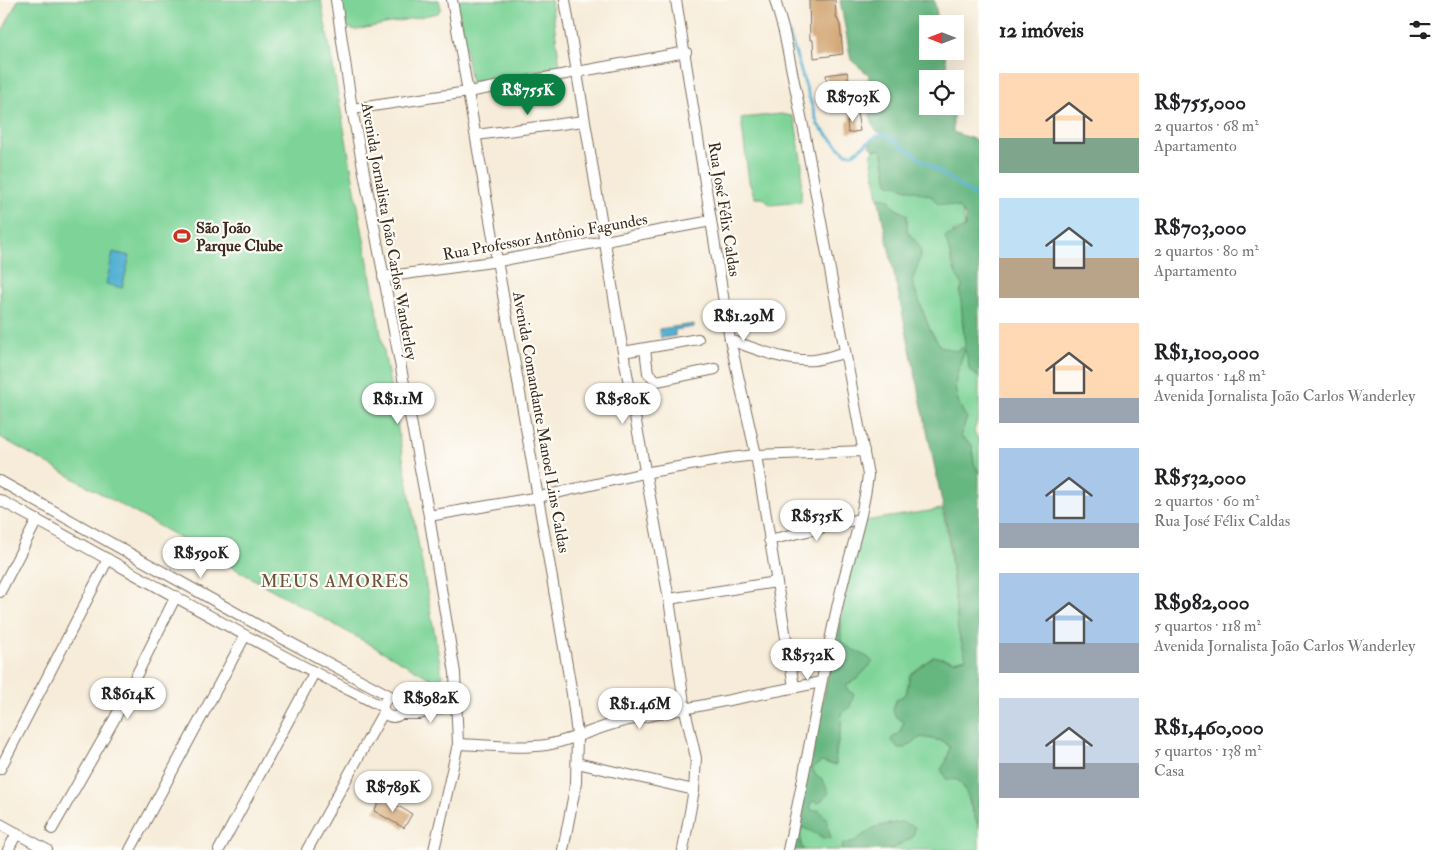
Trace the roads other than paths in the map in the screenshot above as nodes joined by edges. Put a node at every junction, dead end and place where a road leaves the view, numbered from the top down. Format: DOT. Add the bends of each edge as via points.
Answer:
graph roads {
  1 [pos="336,0"];
  2 [pos="452,0"];
  3 [pos="565,0"];
  4 [pos="676,0"];
  5 [pos="775,0"];
  6 [pos="686,52"];
  7 [pos="576,74"];
  8 [pos="468,92"];
  9 [pos="352,109"];
  10 [pos="584,121"];
  11 [pos="476,135"];
  12 [pos="711,221"];
  13 [pos="604,242"];
  14 [pos="499,261"];
  15 [pos="383,277"];
  16 [pos="698,339"];
  17 [pos="730,340"];
  18 [pos="644,349"];
  19 [pos="623,352"];
  20 [pos="844,353"];
  21 [pos="715,369"];
  22 [pos="864,451"];
  23 [pos="756,455"];
  24 [pos="644,473"];
  25 [pos="0,481"];
  26 [pos="539,497"];
  27 [pos="0,500"];
  28 [pos="429,516"];
  29 [pos="859,519"];
  30 [pos="37,520"];
  31 [pos="107,540"];
  32 [pos="769,540"];
  33 [pos="123,550"];
  34 [pos="108,559"];
  35 [pos="776,582"];
  36 [pos="0,592"];
  37 [pos="176,596"];
  38 [pos="669,599"];
  39 [pos="243,617"];
  40 [pos="263,628"];
  41 [pos="234,629"];
  42 [pos="245,636"];
  43 [pos="256,643"];
  44 [pos="314,674"];
  45 [pos="821,682"];
  46 [pos="794,687"];
  47 [pos="392,697"];
  48 [pos="457,704"];
  49 [pos="383,709"];
  50 [pos="685,710"];
  51 [pos="400,714"];
  52 [pos="577,734"];
  53 [pos="458,744"];
  54 [pos="577,763"];
  55 [pos="0,769"];
  56 [pos="694,790"];
  57 [pos="0,824"];
  58 [pos="52,829"];
  59 [pos="17,833"];
  60 [pos="8,850"];
  61 [pos="47,850"];
  62 [pos="130,850"];
  63 [pos="219,850"];
  64 [pos="307,850"];
  65 [pos="434,850"];
  66 [pos="563,850"];
  67 [pos="683,850"];
  68 [pos="788,850"];
  1 -- 9 [label="street, Avenida Jornalista João Carlos Wanderley"];
  2 -- 8 [label="street, Avenida Comandante Manoel Lins Caldas"];
  3 -- 7 [label="street"];
  4 -- 6 [label="street, Rua José Félix Caldas"];
  5 -- 20 [label="street" via="807,146"];
  6 -- 7 [label="street"];
  6 -- 12 [label="street, Rua José Félix Caldas"];
  7 -- 8 [label="street"];
  7 -- 10 [label="street"];
  8 -- 9 [label="street"];
  8 -- 11 [label="street, Avenida Comandante Manoel Lins Caldas"];
  9 -- 15 [label="street, Avenida Jornalista João Carlos Wanderley"];
  10 -- 11 [label="street"];
  10 -- 13 [label="street"];
  11 -- 14 [label="street, Avenida Comandante Manoel Lins Caldas"];
  12 -- 13 [label="street, Rua Professor Antônio Fagundes"];
  12 -- 17 [label="street, Rua José Félix Caldas"];
  13 -- 14 [label="street, Rua Professor Antônio Fagundes"];
  13 -- 19 [label="street"];
  14 -- 15 [label="street, Rua Professor Antônio Fagundes"];
  14 -- 26 [label="street, Avenida Comandante Manoel Lins Caldas"];
  15 -- 28 [label="street, Avenida Jornalista João Carlos Wanderley"];
  16 -- 18 [label="street"];
  17 -- 20 [label="street" via="774,355 801,360"];
  17 -- 23 [label="street, Rua José Félix Caldas"];
  18 -- 19 [label="street"];
  18 -- 21 [label="street" via="648,373 657,381"];
  19 -- 24 [label="street"];
  20 -- 22 [label="street"];
  22 -- 23 [label="street"];
  22 -- 29 [label="street" via="868,475"];
  23 -- 24 [label="street"];
  23 -- 32 [label="street, Rua José Félix Caldas"];
  24 -- 26 [label="street"];
  24 -- 38 [label="street"];
  25 -- 31 [label="street"];
  26 -- 28 [label="street"];
  26 -- 52 [label="street, Avenida Comandante Manoel Lins Caldas"];
  27 -- 30 [label="street"];
  28 -- 48 [label="street, Avenida Jornalista João Carlos Wanderley" via="455,673"];
  29 -- 32 [label="street"];
  29 -- 45 [label="street"];
  30 -- 34 [label="street"];
  30 -- 36 [label="street"];
  31 -- 33 [label="street"];
  31 -- 34 [label="street"];
  32 -- 35 [label="street, Rua José Félix Caldas"];
  33 -- 34 [label="street"];
  33 -- 39 [label="street"];
  34 -- 37 [label="street"];
  34 -- 55 [label="street"];
  35 -- 38 [label="street"];
  35 -- 46 [label="street, Rua José Félix Caldas"];
  37 -- 41 [label="street"];
  37 -- 58 [label="street" via="115,718"];
  38 -- 50 [label="street"];
  39 -- 40 [label="street"];
  39 -- 41 [label="street"];
  40 -- 43 [label="street"];
  40 -- 47 [label="street"];
  41 -- 42 [label="street"];
  42 -- 43 [label="street"];
  42 -- 62 [label="street"];
  43 -- 44 [label="street"];
  44 -- 49 [label="street"];
  44 -- 63 [label="street"];
  45 -- 46 [label="street"];
  45 -- 68 [label="street"];
  46 -- 50 [label="street"];
  47 -- 49 [label="street"];
  47 -- 51 [label="street" via="402,703"];
  48 -- 51 [label="street" via="420,714"];
  48 -- 53 [label="street, Avenida Jornalista João Carlos Wanderley"];
  49 -- 51 [label="street" via="393,717"];
  49 -- 64 [label="street"];
  50 -- 52 [label="street" via="609,724"];
  50 -- 56 [label="street" via="696,758"];
  52 -- 53 [label="street" via="547,745"];
  52 -- 54 [label="street, Avenida Comandante Manoel Lins Caldas"];
  53 -- 65 [label="street, Avenida Jornalista João Carlos Wanderley"];
  54 -- 56 [label="street"];
  54 -- 66 [label="street, Avenida Comandante Manoel Lins Caldas"];
  56 -- 67 [label="street"];
  57 -- 59 [label="street"];
  59 -- 60 [label="street"];
  59 -- 61 [label="street"];
}
